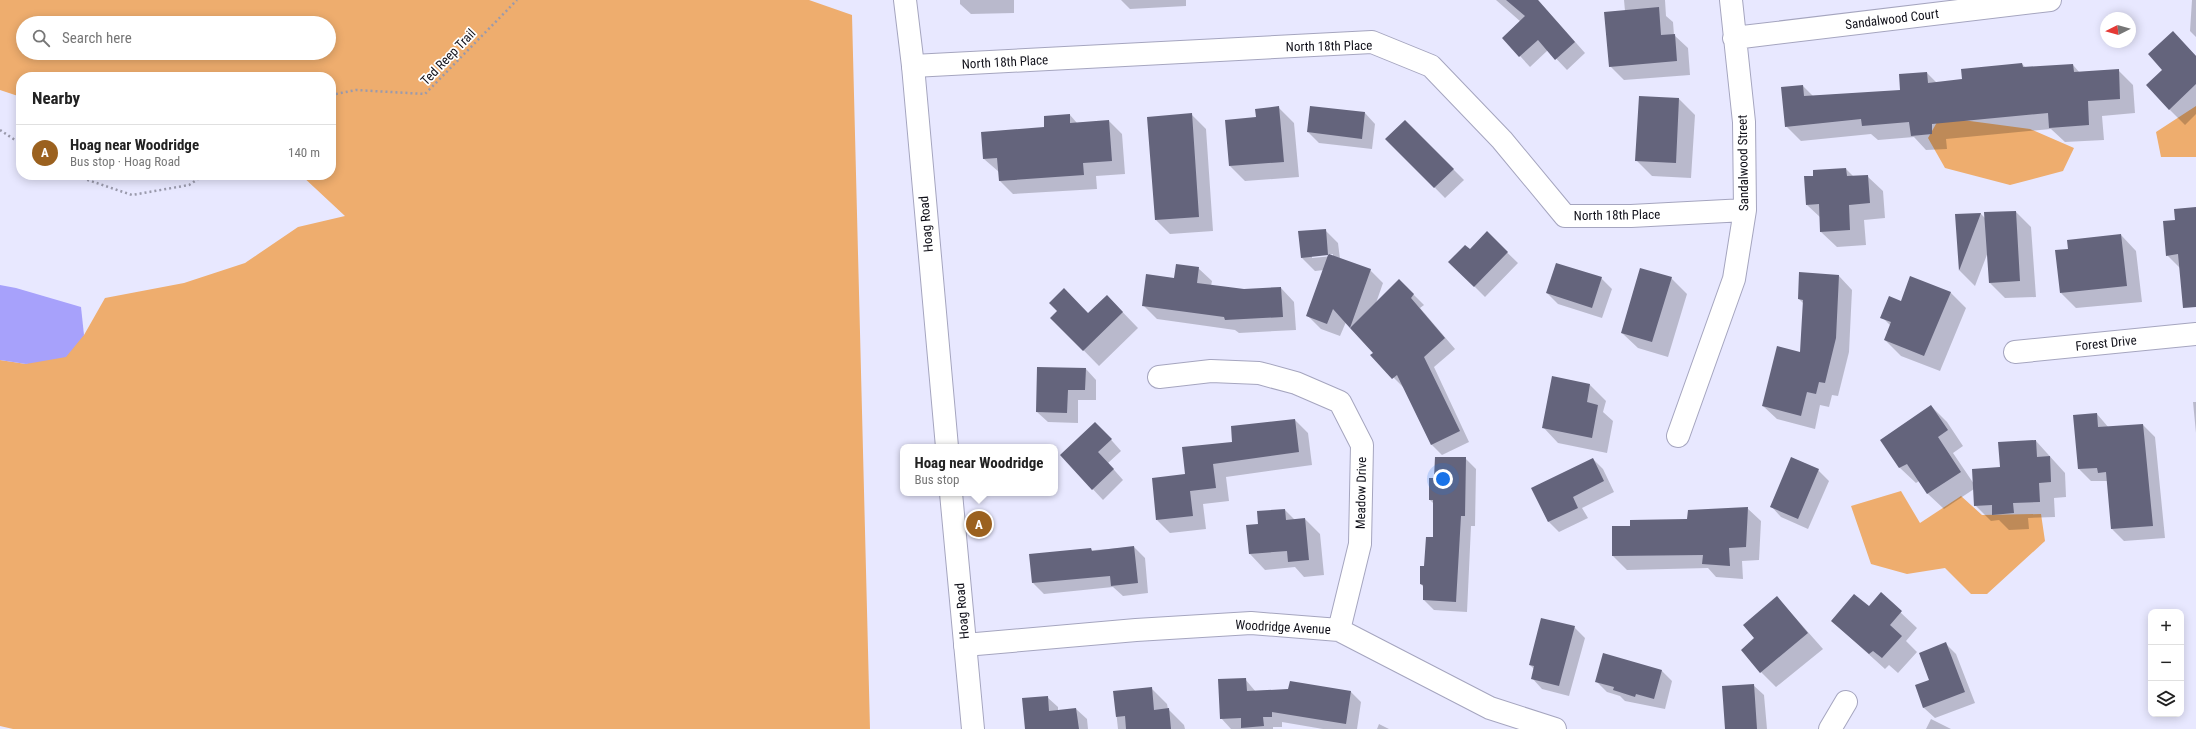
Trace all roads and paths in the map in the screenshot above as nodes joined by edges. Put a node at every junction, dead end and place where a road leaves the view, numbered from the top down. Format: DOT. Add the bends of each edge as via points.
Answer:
graph roads {
  1 [pos="517,0"];
  2 [pos="906,0"];
  3 [pos="1731,0"];
  4 [pos="2050,0"];
  5 [pos="1734,38"];
  6 [pos="913,66"];
  7 [pos="336,94"];
  8 [pos="0,130"];
  9 [pos="16,141"];
  10 [pos="88,180"];
  11 [pos="196,180"];
  12 [pos="1745,210"];
  13 [pos="2196,334"];
  14 [pos="2015,352"];
  15 [pos="1159,377"];
  16 [pos="1678,436"];
  17 [pos="947,444"];
  18 [pos="951,496"];
  19 [pos="1339,630"];
  20 [pos="965,645"];
  21 [pos="1846,702"];
  22 [pos="973,729"];
  23 [pos="1555,729"];
  24 [pos="1830,729"];
  1 -- 7 [label="path, Ted Reep Trail" via="425,94 356,90"];
  2 -- 6 [label="street, Hoag Road"];
  3 -- 5 [label="street, Sandalwood Street"];
  4 -- 5 [label="street, Sandalwood Court"];
  5 -- 12 [label="street, Sandalwood Street" via="1744,122"];
  6 -- 12 [label="street, North 18th Place" via="1372,42 1431,66 1502,140 1565,216 1631,216"];
  6 -- 17 [label="street, Hoag Road"];
  8 -- 9 [label="path"];
  10 -- 11 [label="path" via="132,195 189,185"];
  12 -- 16 [label="street, Sandalwood Street" via="1734,279"];
  13 -- 14 [label="street, Forest Drive"];
  15 -- 19 [label="street, Meadow Drive" via="1211,370 1259,373 1296,383 1340,402 1362,445 1360,544"];
  18 -- 20 [label="street, Hoag Road"];
  19 -- 20 [label="street, Woodridge Avenue" via="1251,623"];
  19 -- 23 [label="street, Woodridge Avenue" via="1490,708"];
  20 -- 22 [label="street, Hoag Road"];
  21 -- 24 [label="street"];
}
